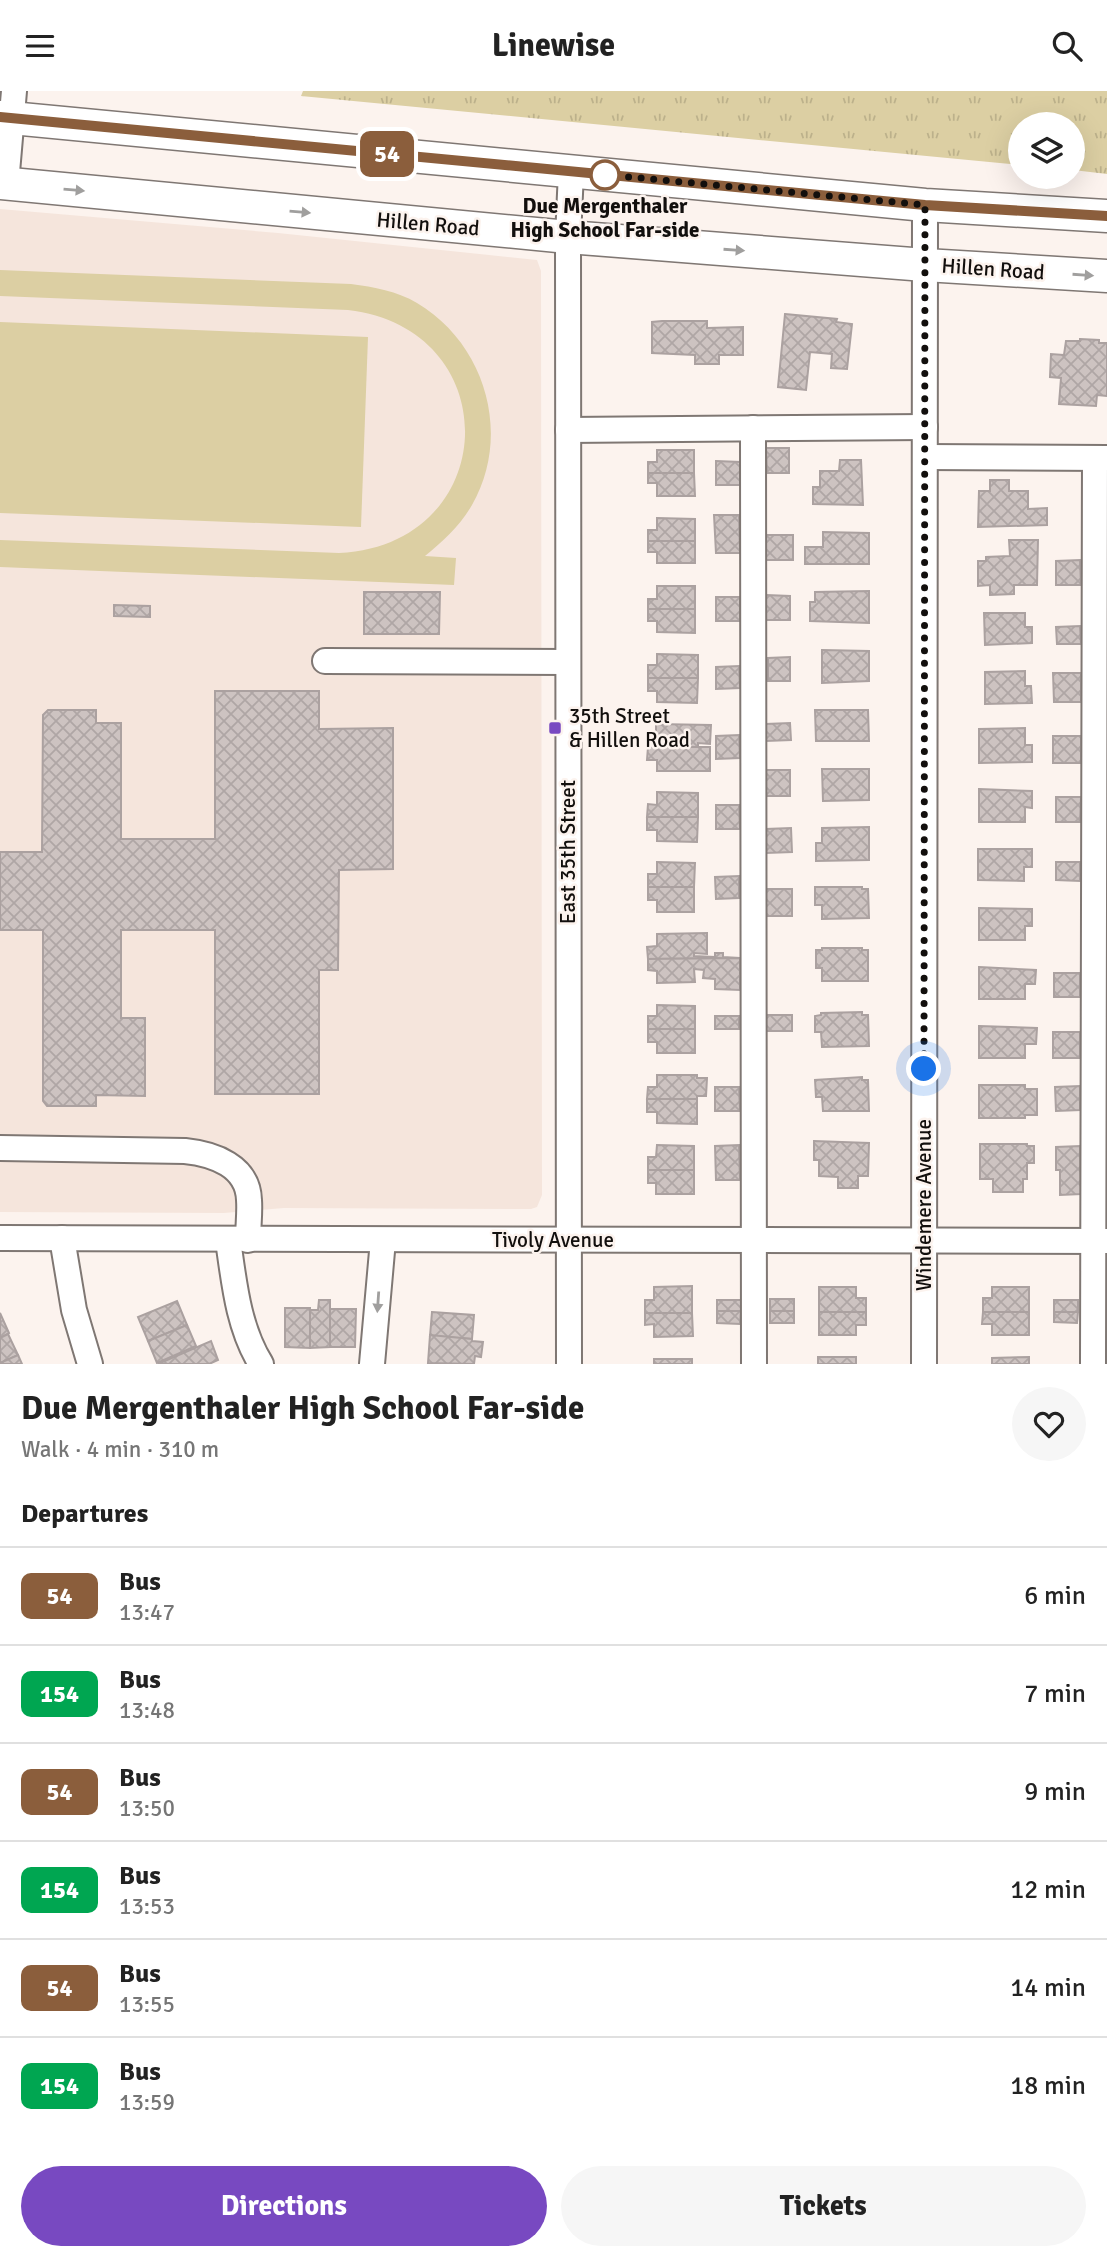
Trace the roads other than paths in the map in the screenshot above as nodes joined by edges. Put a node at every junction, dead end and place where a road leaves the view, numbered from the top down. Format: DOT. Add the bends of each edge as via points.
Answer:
graph roads {
  1 [pos="9,109"];
  2 [pos="571,172"];
  3 [pos="3,184"];
  4 [pos="925,205"];
  5 [pos="1107,216"];
  6 [pos="568,237"];
  7 [pos="925,265"];
  8 [pos="1107,276"];
  9 [pos="925,427"];
  10 [pos="753,428"];
  11 [pos="568,429"];
  12 [pos="925,457"];
  13 [pos="1101,458"];
  14 [pos="325,661"];
  15 [pos="568,662"];
  16 [pos="0,1148"];
  17 [pos="0,1238"];
  18 [pos="62,1238"];
  19 [pos="238,1240"];
  20 [pos="383,1240"];
  21 [pos="569,1240"];
  22 [pos="754,1241"];
  23 [pos="924,1241"];
  24 [pos="1100,1241"];
  25 [pos="90,1364"];
  26 [pos="261,1364"];
  27 [pos="372,1364"];
  28 [pos="569,1364"];
  29 [pos="754,1364"];
  30 [pos="924,1364"];
  31 [pos="1093,1364"];
  1 -- 2 [label="main road"];
  1 -- 3 [label="street"];
  2 -- 4 [label="main road"];
  2 -- 6 [label="street, East 35th Street"];
  3 -- 6 [label="main road, Hillen Road, one-way"];
  4 -- 5 [label="main road"];
  4 -- 7 [label="street, Windemere Avenue"];
  6 -- 7 [label="main road, Hillen Road, one-way"];
  6 -- 11 [label="street, East 35th Street"];
  7 -- 8 [label="main road, Hillen Road, one-way"];
  7 -- 9 [label="street, Windemere Avenue"];
  9 -- 10 [label="street"];
  9 -- 12 [label="street, Windemere Avenue"];
  10 -- 11 [label="street"];
  10 -- 22 [label="street"];
  11 -- 15 [label="street, East 35th Street"];
  12 -- 13 [label="street"];
  12 -- 23 [label="street, Windemere Avenue"];
  13 -- 24 [label="street"];
  14 -- 15 [label="street"];
  15 -- 21 [label="street, East 35th Street"];
  16 -- 19 [label="street" via="185,1151 221,1159 244,1181 249,1198"];
  17 -- 18 [label="street, Tivoly Avenue"];
  18 -- 19 [label="street, Tivoly Avenue"];
  18 -- 25 [label="street" via="74,1310"];
  19 -- 20 [label="street, Tivoly Avenue"];
  19 -- 26 [label="street" via="237,1299"];
  20 -- 21 [label="street, Tivoly Avenue"];
  20 -- 27 [label="street, one-way"];
  21 -- 22 [label="street, Tivoly Avenue"];
  21 -- 28 [label="street, East 35th Street"];
  22 -- 23 [label="street, Tivoly Avenue"];
  22 -- 29 [label="street"];
  23 -- 24 [label="street, Tivoly Avenue"];
  23 -- 30 [label="street, Windemere Avenue"];
  24 -- 31 [label="street"];
}
